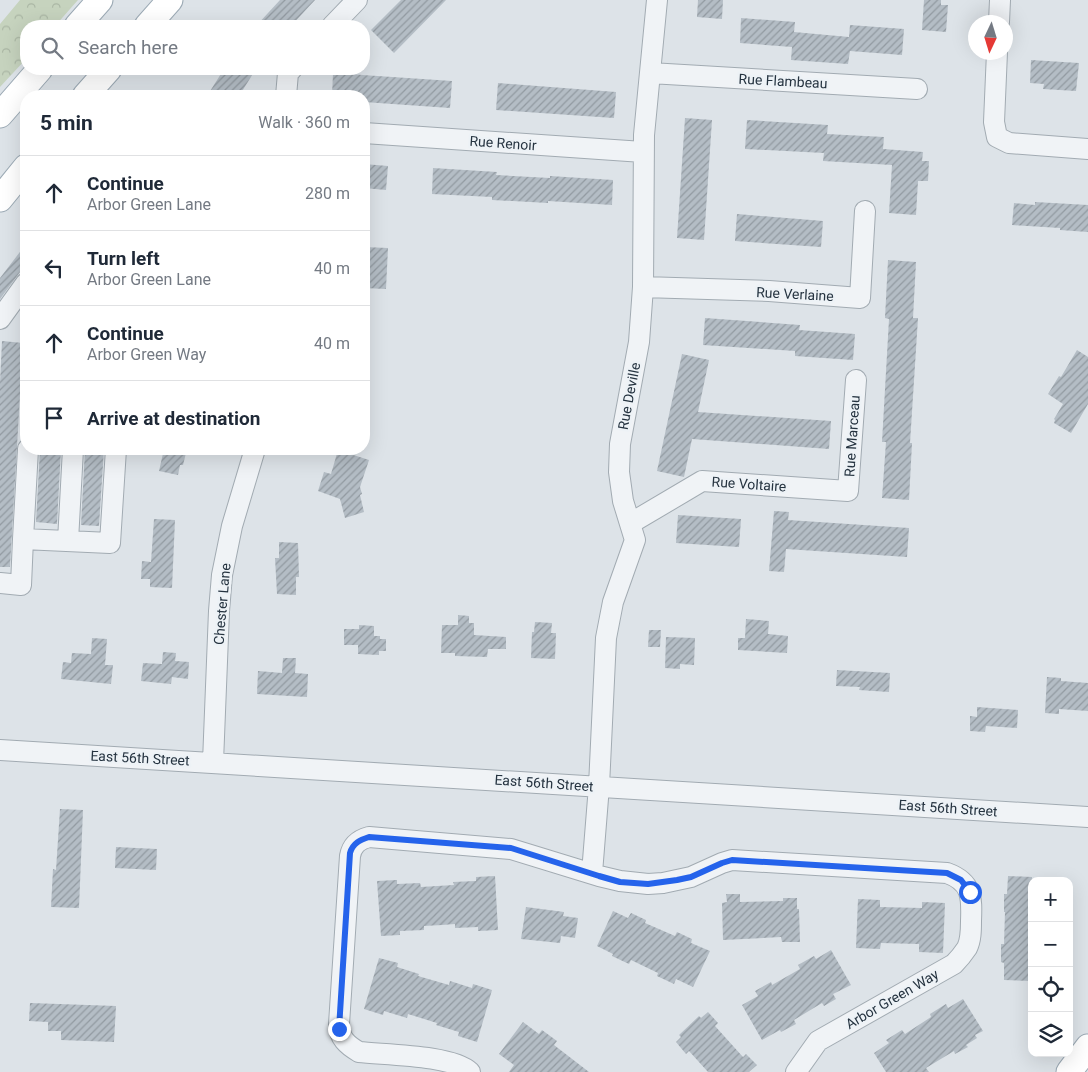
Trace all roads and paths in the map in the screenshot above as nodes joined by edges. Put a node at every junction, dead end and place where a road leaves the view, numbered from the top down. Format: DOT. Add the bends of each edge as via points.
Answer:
graph roads {
  1 [pos="100,0"];
  2 [pos="170,0"];
  3 [pos="357,0"];
  4 [pos="657,0"];
  5 [pos="1000,0"];
  6 [pos="999,15"];
  7 [pos="82,20"];
  8 [pos="152,20"];
  9 [pos="338,20"];
  10 [pos="997,60"];
  11 [pos="650,73"];
  12 [pos="35,75"];
  13 [pos="104,75"];
  14 [pos="288,75"];
  15 [pos="917,89"];
  16 [pos="22,90"];
  17 [pos="90,90"];
  18 [pos="287,90"];
  19 [pos="20,92"];
  20 [pos="0,115"];
  21 [pos="370,134"];
  22 [pos="1088,149"];
  23 [pos="643,152"];
  24 [pos="20,174"];
  25 [pos="0,199"];
  26 [pos="865,212"];
  27 [pos="643,287"];
  28 [pos="20,291"];
  29 [pos="0,319"];
  30 [pos="856,380"];
  31 [pos="28,455"];
  32 [pos="73,455"];
  33 [pos="116,455"];
  34 [pos="253,455"];
  35 [pos="848,491"];
  36 [pos="631,522"];
  37 [pos="23,539"];
  38 [pos="68,541"];
  39 [pos="0,583"];
  40 [pos="0,750"];
  41 [pos="213,762"];
  42 [pos="599,786"];
  43 [pos="1088,817"];
  44 [pos="592,873"];
  45 [pos="1088,1047"];
  46 [pos="470,1072"];
  47 [pos="796,1072"];
  48 [pos="1070,1072"];
  1 -- 7 [label="main road"];
  2 -- 8 [label="main road"];
  3 -- 9 [label="street"];
  4 -- 11 [label="street, Rue Deville"];
  5 -- 6 [label="street"];
  10 -- 22 [label="street" via="994,122 997,137 1009,143"];
  11 -- 15 [label="street, Rue Flambeau"];
  11 -- 23 [label="street, Rue Deville"];
  12 -- 16 [label="main road"];
  13 -- 17 [label="main road"];
  14 -- 18 [label="street"];
  19 -- 20 [label="main road"];
  21 -- 23 [label="street, Rue Renoir"];
  23 -- 27 [label="street, Rue Deville"];
  24 -- 25 [label="main road"];
  26 -- 27 [label="street, Rue Verlaine" via="860,298"];
  27 -- 36 [label="street, Rue Deville" via="639,342 620,444 619,472"];
  28 -- 29 [label="street"];
  30 -- 35 [label="street, Rue Marceau"];
  31 -- 37 [label="street"];
  32 -- 38 [label="street"];
  33 -- 38 [label="street" via="110,543"];
  34 -- 41 [label="street, Chester Lane" via="232,526 222,575"];
  35 -- 36 [label="street, Rue Voltaire" via="702,481"];
  36 -- 42 [label="street, Rue Deville" via="635,540 613,602 606,638"];
  37 -- 38 [label="street"];
  37 -- 39 [label="street" via="21,585"];
  40 -- 41 [label="street, East 56th Street"];
  41 -- 42 [label="street, East 56th Street"];
  42 -- 43 [label="street, East 56th Street"];
  42 -- 44 [label="street, Rue Deville"];
  44 -- 46 [label="street, Arbor Green Way" via="511,848 369,837 355,844 350,853 340,1033 347,1044 359,1052 446,1060"];
  44 -- 47 [label="street, Arbor Green Way" via="620,882 663,883 691,877 732,860 947,873 966,885 972,899 970,935 968,946 954,964 818,1041"];
  45 -- 48 [label="main road"];
}
